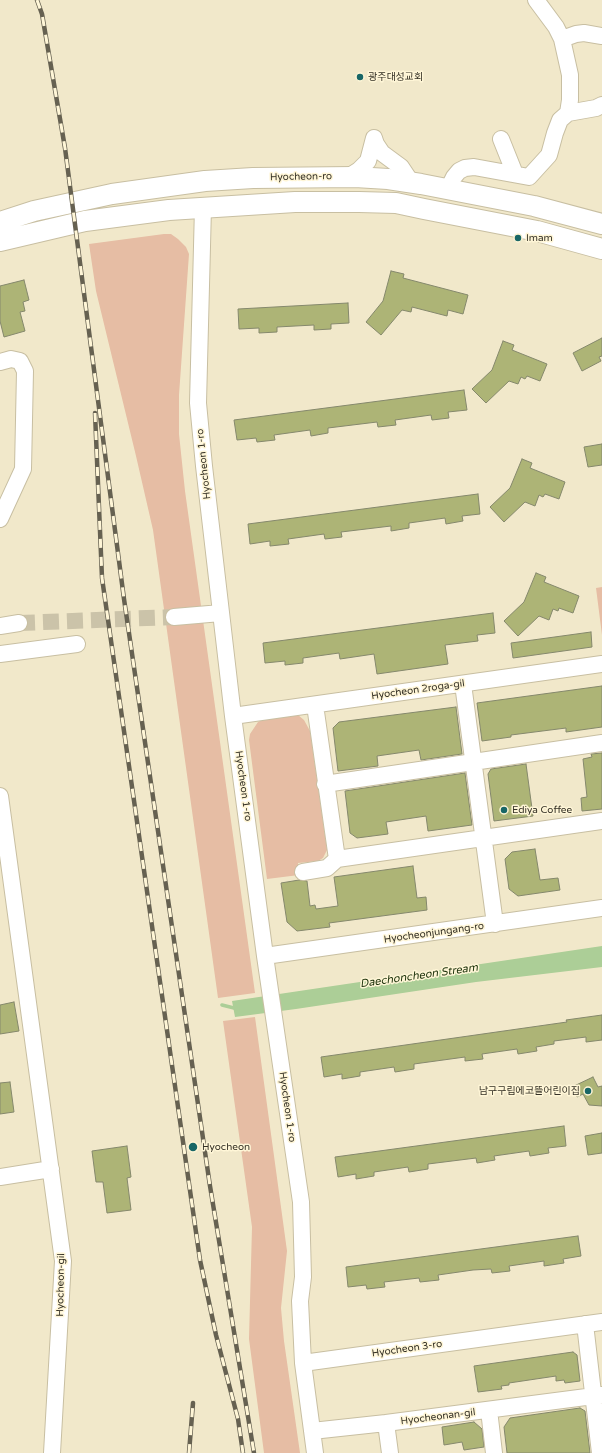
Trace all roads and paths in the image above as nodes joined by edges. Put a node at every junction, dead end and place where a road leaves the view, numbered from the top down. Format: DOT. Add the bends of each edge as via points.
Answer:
graph roads {
  1 [pos="536,0"];
  2 [pos="602,36"];
  3 [pos="562,39"];
  4 [pos="602,105"];
  5 [pos="568,113"];
  6 [pos="501,139"];
  7 [pos="515,174"];
  8 [pos="348,177"];
  9 [pos="411,182"];
  10 [pos="448,189"];
  11 [pos="204,208"];
  12 [pos="0,222"];
  13 [pos="602,224"];
  14 [pos="0,241"];
  15 [pos="602,249"];
  16 [pos="0,362"];
  17 [pos="0,519"];
  18 [pos="221,613"];
  19 [pos="174,617"];
  20 [pos="19,623"];
  21 [pos="0,626"];
  22 [pos="77,644"];
  23 [pos="0,654"];
  24 [pos="602,664"];
  25 [pos="463,684"];
  26 [pos="315,705"];
  27 [pos="234,716"];
  28 [pos="602,743"];
  29 [pos="474,762"];
  30 [pos="325,784"];
  31 [pos="0,796"];
  32 [pos="602,820"];
  33 [pos="484,838"];
  34 [pos="337,859"];
  35 [pos="303,872"];
  36 [pos="602,908"];
  37 [pos="495,924"];
  38 [pos="265,956"];
  39 [pos="50,1169"];
  40 [pos="0,1177"];
  41 [pos="602,1322"];
  42 [pos="585,1324"];
  43 [pos="303,1363"];
  44 [pos="597,1395"];
  45 [pos="490,1410"];
  46 [pos="386,1423"];
  47 [pos="312,1431"];
  48 [pos="52,1453"];
  49 [pos="315,1453"];
  50 [pos="390,1453"];
  51 [pos="494,1453"];
  52 [pos="600,1453"];
  1 -- 3 [label="street"];
  2 -- 3 [label="street" via="584,33"];
  3 -- 5 [label="street" via="570,75"];
  4 -- 5 [label="street"];
  5 -- 7 [label="street" via="560,120 549,155 529,177"];
  6 -- 7 [label="street"];
  7 -- 10 [label="street" via="474,167 465,168 454,177"];
  8 -- 9 [label="main road, Hyocheon-ro"];
  8 -- 9 [label="street" via="368,161 374,138 382,153 401,166"];
  8 -- 12 [label="main road, Hyocheon-ro" via="253,178 198,182 112,194 34,211"];
  9 -- 10 [label="main road, Hyocheon-ro"];
  10 -- 13 [label="main road, Hyocheon-ro" via="534,206"];
  11 -- 14 [label="main road" via="84,221"];
  11 -- 15 [label="main road" via="295,202 396,203 537,232"];
  11 -- 18 [label="street, Hyocheon 1-ro" via="198,403"];
  16 -- 17 [label="street" via="11,359 20,361 25,371 23,469"];
  18 -- 19 [label="street"];
  18 -- 27 [label="street, Hyocheon 1-ro"];
  20 -- 21 [label="street"];
  22 -- 23 [label="street"];
  24 -- 25 [label="street, Hyocheon 2roga-gil"];
  25 -- 26 [label="street, Hyocheon 2roga-gil"];
  25 -- 29 [label="street"];
  26 -- 27 [label="street, Hyocheon 2roga-gil"];
  26 -- 30 [label="street"];
  27 -- 38 [label="street, Hyocheon 1-ro"];
  28 -- 29 [label="street"];
  29 -- 30 [label="street"];
  29 -- 33 [label="street"];
  30 -- 34 [label="street"];
  31 -- 39 [label="street, Hyocheon-gil"];
  32 -- 33 [label="street"];
  33 -- 34 [label="street"];
  33 -- 37 [label="street"];
  34 -- 35 [label="street" via="327,868"];
  36 -- 37 [label="street, Hyocheonjungang-ro"];
  37 -- 38 [label="street, Hyocheonjungang-ro"];
  38 -- 43 [label="street, Hyocheon 1-ro" via="301,1202 303,1277 300,1301"];
  39 -- 40 [label="street"];
  39 -- 48 [label="street, Hyocheon-gil" via="63,1261"];
  41 -- 42 [label="street, Hyocheon 3-ro"];
  42 -- 43 [label="street, Hyocheon 3-ro"];
  42 -- 44 [label="street"];
  43 -- 47 [label="street"];
  44 -- 45 [label="street, Hyocheonan-gil"];
  44 -- 52 [label="street"];
  45 -- 46 [label="street, Hyocheonan-gil"];
  45 -- 51 [label="street, Hyocheonan-gil"];
  46 -- 47 [label="street, Hyocheonan-gil"];
  46 -- 50 [label="street, Hyocheonan-gil"];
  47 -- 49 [label="street"];
}
